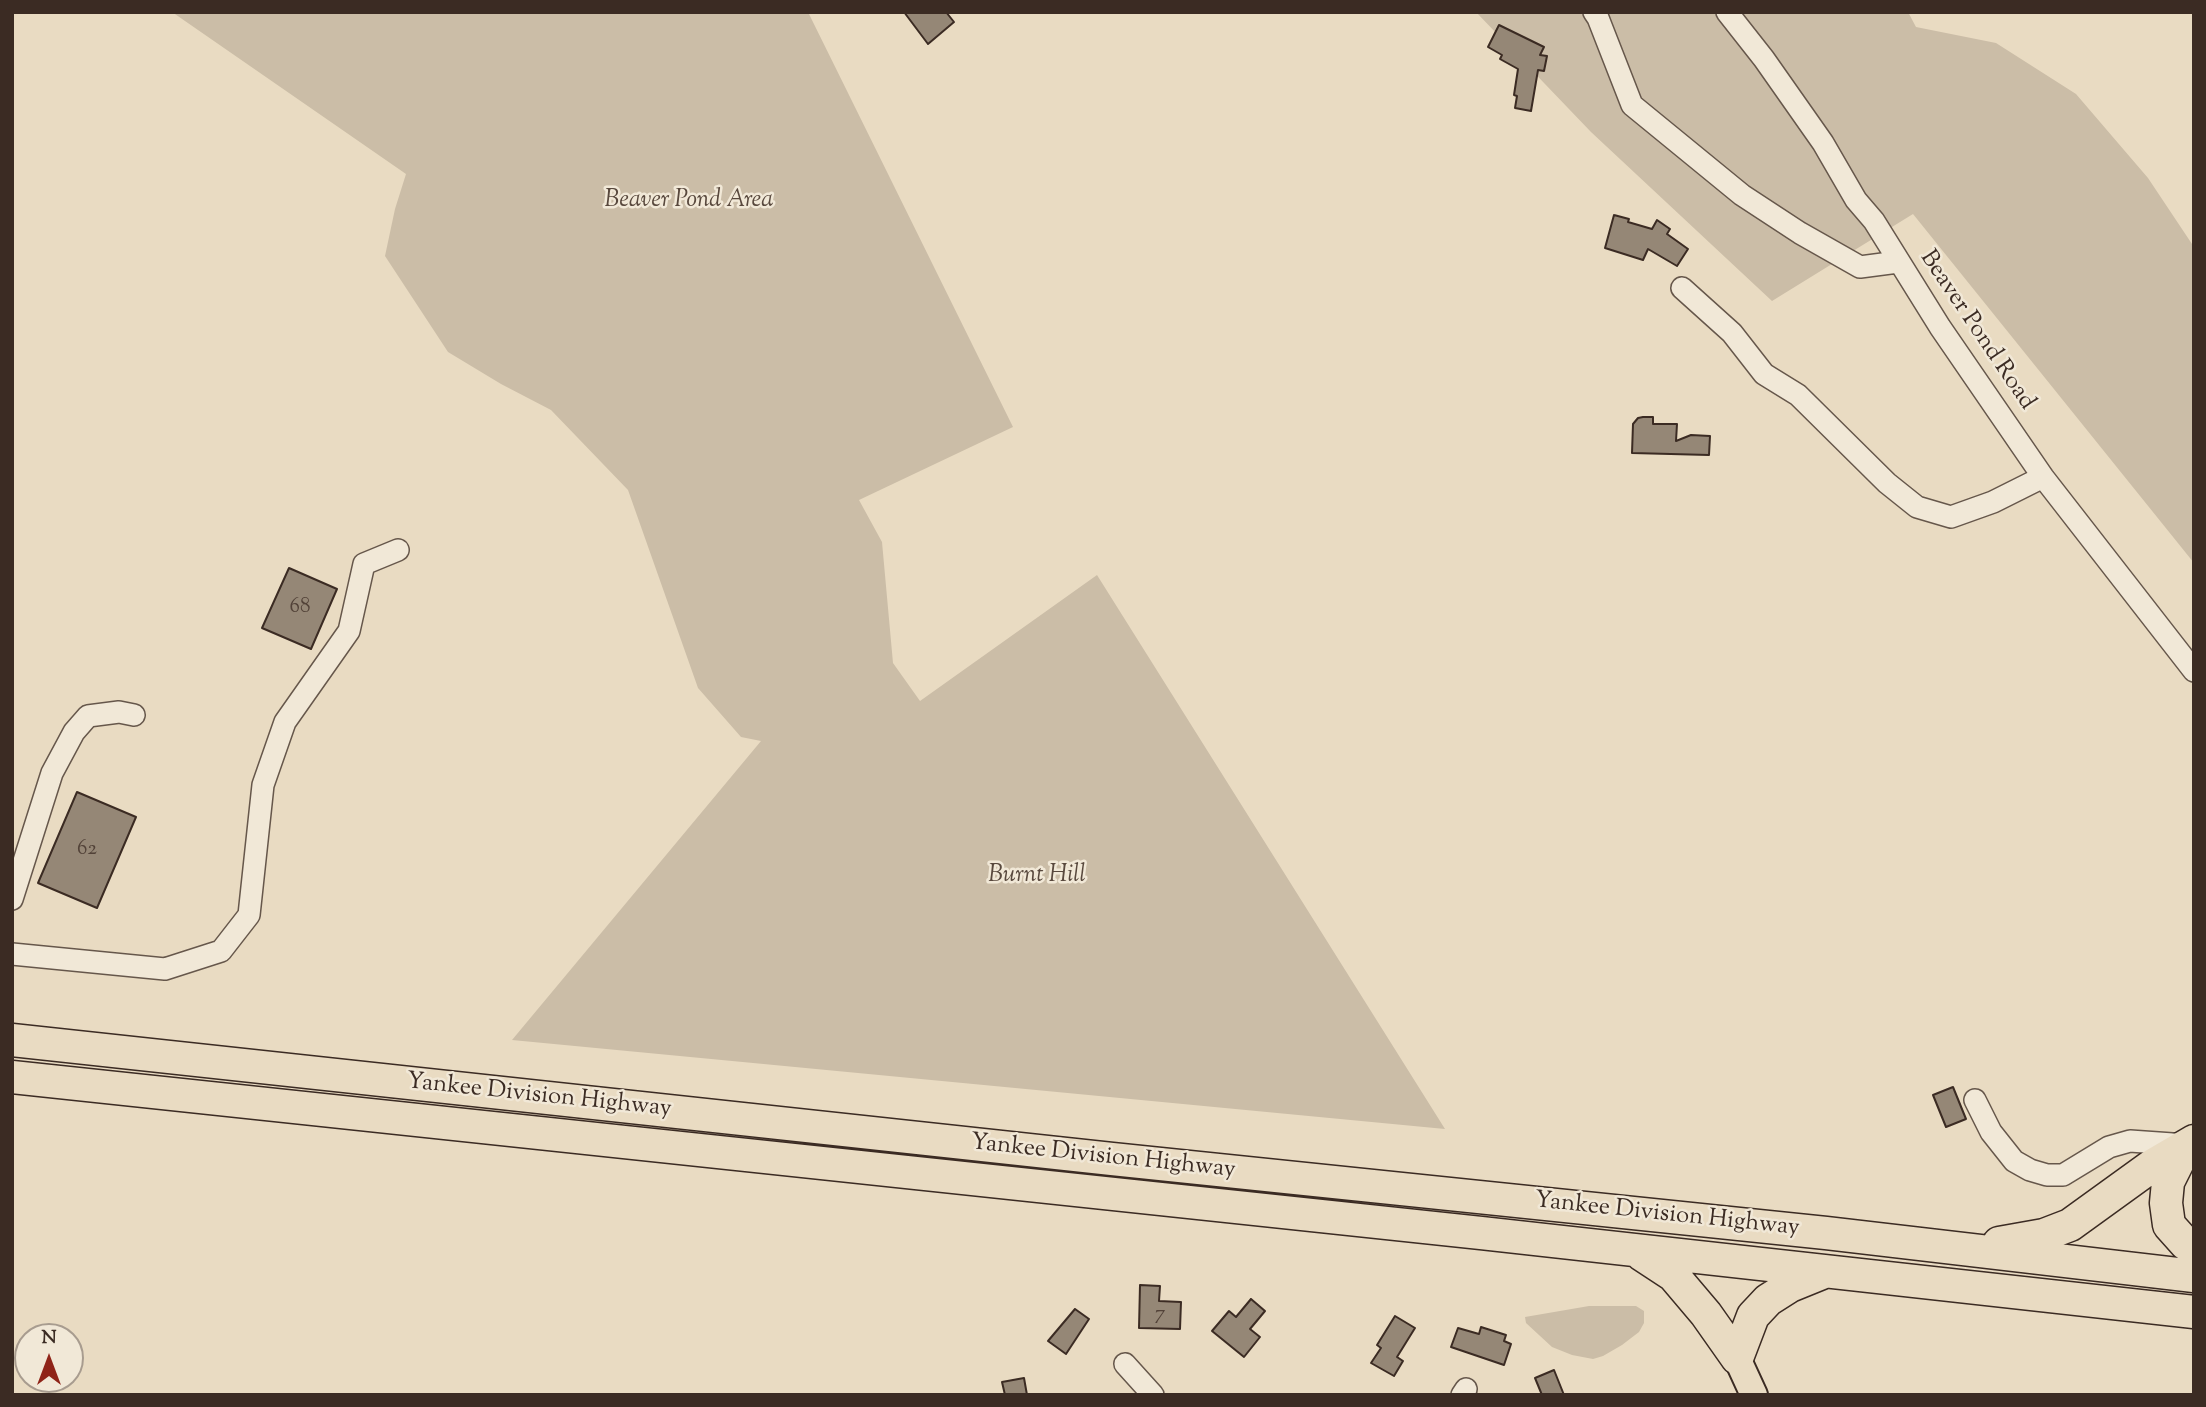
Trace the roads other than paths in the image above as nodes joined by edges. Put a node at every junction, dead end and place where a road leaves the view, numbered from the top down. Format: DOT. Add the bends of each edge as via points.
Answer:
graph roads {
  1 [pos="1594,12"];
  2 [pos="1727,12"];
  3 [pos="1898,262"];
  4 [pos="1682,288"];
  5 [pos="2043,477"];
  6 [pos="398,550"];
  7 [pos="2194,671"];
  8 [pos="134,715"];
  9 [pos="12,899"];
  10 [pos="12,954"];
  11 [pos="12,1040"];
  12 [pos="12,1077"];
  13 [pos="1976,1100"];
  14 [pos="2191,1143"];
  15 [pos="1945,1247"];
  16 [pos="2194,1249"];
  17 [pos="1637,1251"];
  18 [pos="1825,1272"];
  19 [pos="2194,1276"];
  20 [pos="2194,1312"];
  21 [pos="1737,1358"];
  22 [pos="1125,1364"];
  23 [pos="1153,1395"];
  24 [pos="1754,1395"];
  1 -- 3 [label="street" via="1632,105 1642,114 1742,195 1800,233 1860,267"];
  2 -- 3 [label="street, Beaver Pond Road" via="1823,143"];
  3 -- 5 [label="street, Beaver Pond Road"];
  4 -- 5 [label="street" via="1732,333 1764,374 1798,395 1886,483 1917,507 1951,517"];
  5 -- 7 [label="street, Beaver Pond Road"];
  6 -- 10 [label="street" via="364,564 349,631 285,722 263,785 249,915 221,951 165,969"];
  8 -- 9 [label="street" via="88,716 74,732 52,773"];
  11 -- 15 [label="highway, Yankee Division Highway"];
  12 -- 17 [label="highway, Yankee Division Highway"];
  13 -- 14 [label="street" via="1991,1132 2014,1161 2047,1175 2063,1175 2109,1147 2130,1141"];
  14 -- 15 [label="highway" via="2070,1225 2033,1237"];
  14 -- 16 [label="highway" via="2168,1182 2166,1203 2169,1225"];
  15 -- 19 [label="highway, Yankee Division Highway"];
  17 -- 18 [label="highway, Yankee Division Highway"];
  17 -- 21 [label="highway" via="1673,1275"];
  18 -- 20 [label="highway, Yankee Division Highway"];
  18 -- 21 [label="highway" via="1768,1300 1753,1316"];
  21 -- 24 [label="main road"];
  22 -- 23 [label="street"];
}
